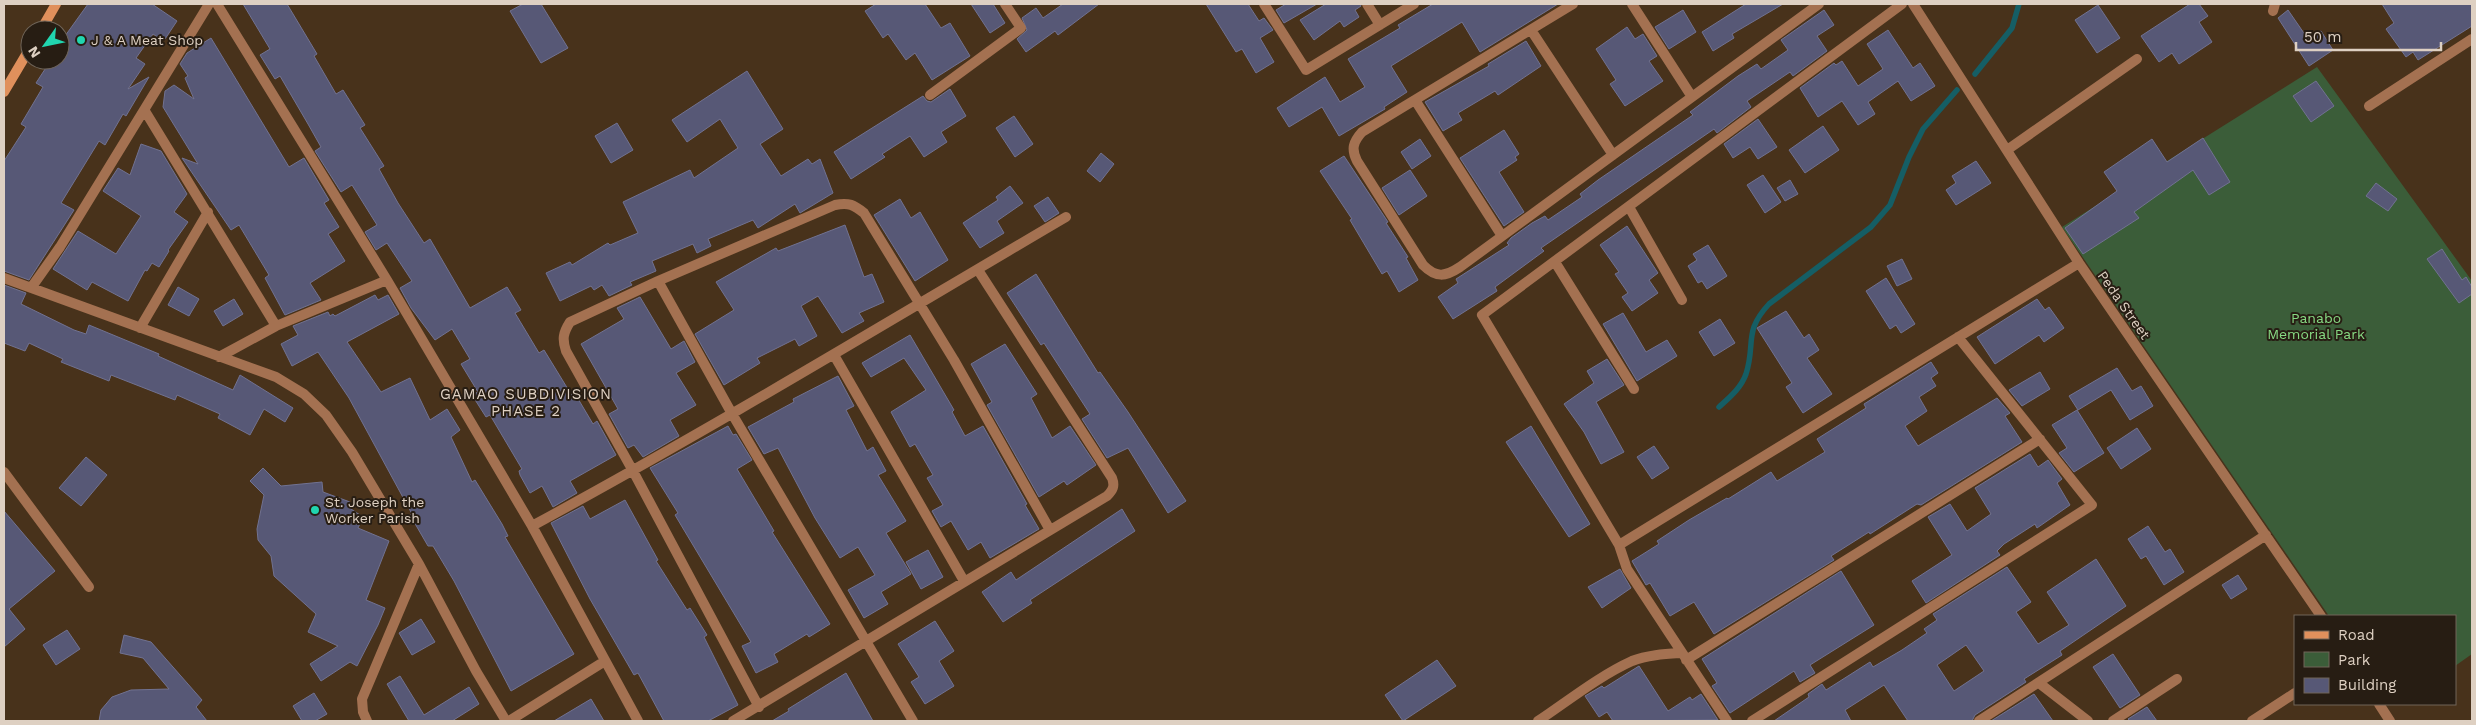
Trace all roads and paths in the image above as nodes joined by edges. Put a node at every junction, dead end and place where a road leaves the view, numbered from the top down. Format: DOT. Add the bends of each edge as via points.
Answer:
graph roads {
  1 [pos="56,4"];
  2 [pos="209,4"];
  3 [pos="217,4"];
  4 [pos="1005,4"];
  5 [pos="1264,4"];
  6 [pos="1367,4"];
  7 [pos="1414,4"];
  8 [pos="1573,4"];
  9 [pos="1632,4"];
  10 [pos="1818,4"];
  11 [pos="1902,4"];
  12 [pos="1913,4"];
  13 [pos="47,20"];
  14 [pos="1380,25"];
  15 [pos="1531,30"];
  16 [pos="2472,39"];
  17 [pos="2137,59"];
  18 [pos="20,65"];
  19 [pos="4,92"];
  20 [pos="930,95"];
  21 [pos="1692,97"];
  22 [pos="1415,100"];
  23 [pos="2369,106"];
  24 [pos="145,111"];
  25 [pos="2007,150"];
  26 [pos="1613,155"];
  27 [pos="1629,206"];
  28 [pos="208,212"];
  29 [pos="1066,218"];
  30 [pos="1502,236"];
  31 [pos="1555,262"];
  32 [pos="2079,263"];
  33 [pos="978,270"];
  34 [pos="4,278"];
  35 [pos="387,280"];
  36 [pos="658,281"];
  37 [pos="31,288"];
  38 [pos="1682,300"];
  39 [pos="920,305"];
  40 [pos="276,326"];
  41 [pos="140,328"];
  42 [pos="1958,337"];
  43 [pos="834,354"];
  44 [pos="218,357"];
  45 [pos="1634,389"];
  46 [pos="731,412"];
  47 [pos="2040,439"];
  48 [pos="633,471"];
  49 [pos="4,472"];
  50 [pos="532,526"];
  51 [pos="1050,530"];
  52 [pos="2266,535"];
  53 [pos="1619,545"];
  54 [pos="419,564"];
  55 [pos="964,581"];
  56 [pos="89,587"];
  57 [pos="2320,615"];
  58 [pos="866,642"];
  59 [pos="1684,656"];
  60 [pos="605,661"];
  61 [pos="2178,680"];
  62 [pos="2039,683"];
  63 [pos="2294,694"];
  64 [pos="2380,705"];
  65 [pos="759,707"];
  66 [pos="367,721"];
  67 [pos="508,721"];
  68 [pos="638,721"];
  69 [pos="733,721"];
  70 [pos="913,721"];
  71 [pos="1538,721"];
  72 [pos="1727,721"];
  73 [pos="1752,721"];
  74 [pos="1980,721"];
  75 [pos="2088,721"];
  76 [pos="2113,721"];
  77 [pos="2252,721"];
  78 [pos="2390,721"];
  1 -- 13 [label="street"];
  2 -- 24 [label="street"];
  3 -- 35 [label="street"];
  4 -- 20 [label="street" via="1021,28"];
  5 -- 14 [label="street" via="1306,70"];
  6 -- 14 [label="street"];
  7 -- 14 [label="street"];
  8 -- 15 [label="street"];
  9 -- 21 [label="street"];
  10 -- 21 [label="street"];
  11 -- 27 [label="street"];
  12 -- 25 [label="street, Peda Street"];
  15 -- 22 [label="street"];
  15 -- 26 [label="street"];
  16 -- 23 [label="street"];
  17 -- 25 [label="street"];
  18 -- 19 [label="street"];
  21 -- 26 [label="street"];
  22 -- 30 [label="street"];
  22 -- 30 [label="street" via="1362,132 1353,145 1353,153 1423,265 1431,273 1441,276 1451,273"];
  24 -- 28 [label="street"];
  24 -- 37 [label="street"];
  25 -- 32 [label="street, Peda Street"];
  26 -- 30 [label="street"];
  27 -- 31 [label="street"];
  27 -- 38 [label="street"];
  28 -- 40 [label="street"];
  28 -- 41 [label="street"];
  29 -- 33 [label="street"];
  31 -- 45 [label="street"];
  31 -- 53 [label="street" via="1482,316"];
  32 -- 42 [label="street"];
  32 -- 52 [label="street, Peda Street"];
  33 -- 39 [label="street"];
  33 -- 51 [label="street" via="1114,485 1107,496"];
  34 -- 37 [label="street"];
  35 -- 40 [label="street"];
  35 -- 50 [label="street"];
  36 -- 39 [label="street" via="845,203 864,213"];
  36 -- 46 [label="street"];
  36 -- 48 [label="street" via="570,322 562,340"];
  37 -- 41 [label="street"];
  39 -- 43 [label="street"];
  39 -- 51 [label="street"];
  40 -- 44 [label="street"];
  41 -- 44 [label="street"];
  42 -- 47 [label="street"];
  42 -- 53 [label="street"];
  43 -- 46 [label="street"];
  43 -- 55 [label="street"];
  44 -- 54 [label="street" via="276,377 304,394 326,415"];
  46 -- 48 [label="street"];
  46 -- 58 [label="street"];
  47 -- 59 [label="street"];
  47 -- 73 [label="street" via="2092,505"];
  48 -- 50 [label="street"];
  48 -- 65 [label="street"];
  49 -- 56 [label="street"];
  50 -- 60 [label="street"];
  51 -- 55 [label="street"];
  52 -- 57 [label="street, Peda Street"];
  52 -- 62 [label="street"];
  53 -- 59 [label="street" via="1627,570"];
  54 -- 66 [label="street" via="362,700"];
  54 -- 67 [label="street" via="476,671"];
  55 -- 58 [label="street"];
  58 -- 65 [label="street"];
  58 -- 70 [label="street"];
  59 -- 71 [label="street" via="1649,656 1632,661"];
  59 -- 72 [label="street"];
  60 -- 67 [label="street"];
  60 -- 68 [label="street"];
  61 -- 76 [label="street"];
  62 -- 74 [label="street"];
  62 -- 75 [label="street"];
  63 -- 77 [label="street"];
  64 -- 78 [label="street"];
  65 -- 69 [label="street"];
}
